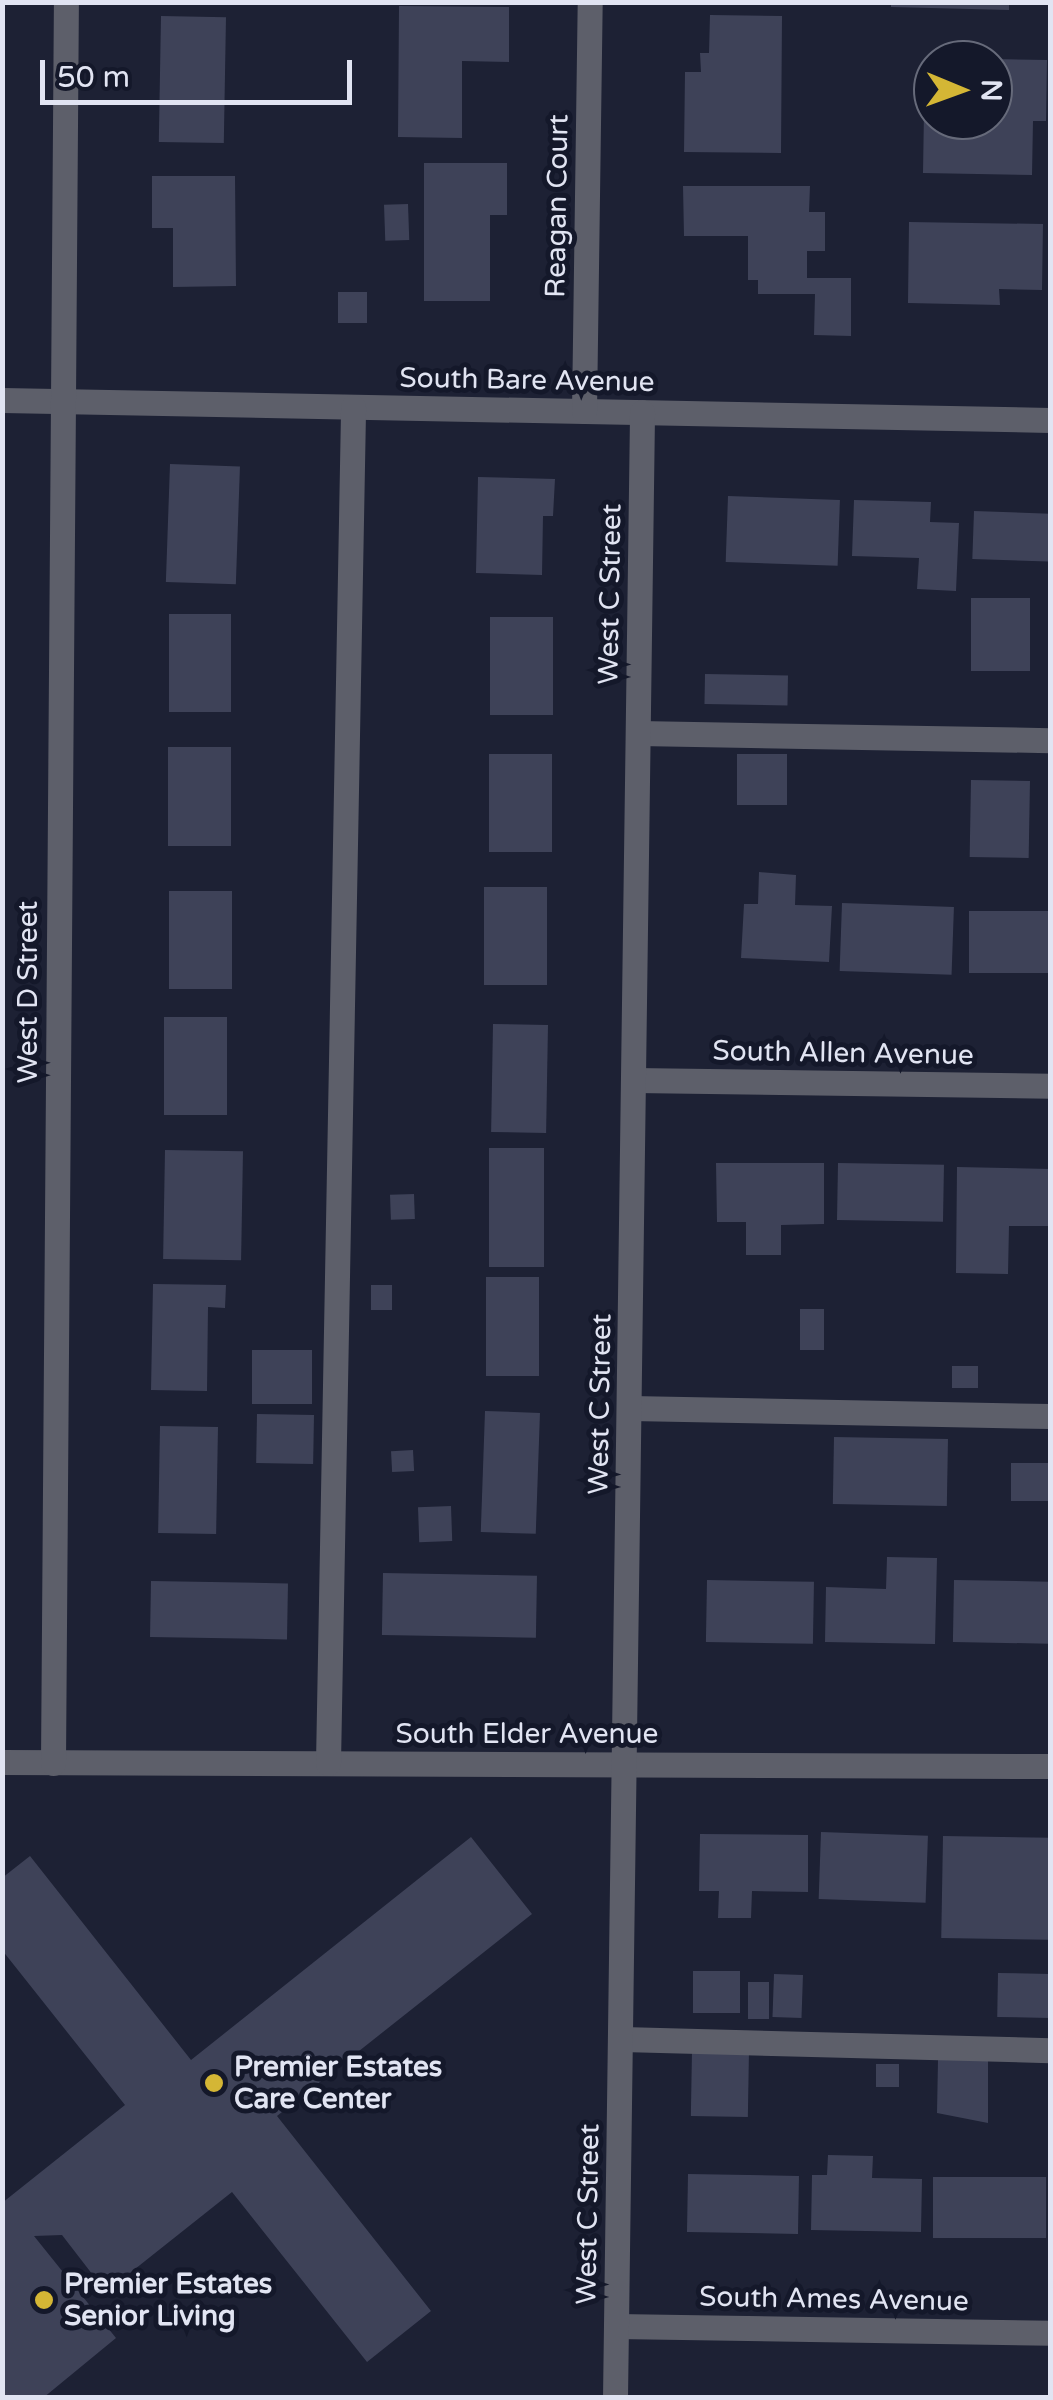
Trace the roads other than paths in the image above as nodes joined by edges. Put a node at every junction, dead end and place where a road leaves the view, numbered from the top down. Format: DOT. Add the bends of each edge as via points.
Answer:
graph roads {
  1 [pos="66,2"];
  2 [pos="590,2"];
  3 [pos="2,400"];
  4 [pos="62,401"];
  5 [pos="353,407"];
  6 [pos="584,411"];
  7 [pos="642,412"];
  8 [pos="1050,420"];
  9 [pos="638,733"];
  10 [pos="1050,740"];
  11 [pos="634,1080"];
  12 [pos="1050,1086"];
  13 [pos="630,1408"];
  14 [pos="1050,1416"];
  15 [pos="2,1762"];
  16 [pos="53,1763"];
  17 [pos="328,1763"];
  18 [pos="625,1764"];
  19 [pos="1050,1766"];
  20 [pos="622,2039"];
  21 [pos="1050,2050"];
  22 [pos="616,2326"];
  23 [pos="1050,2333"];
  24 [pos="614,2398"];
  1 -- 4 [label="street, West D Street"];
  2 -- 6 [label="street, Reagan Court"];
  3 -- 4 [label="street, South Bare Avenue"];
  4 -- 5 [label="street, South Bare Avenue"];
  4 -- 16 [label="street, West D Street"];
  5 -- 6 [label="street, South Bare Avenue"];
  5 -- 17 [label="street"];
  6 -- 7 [label="street, South Bare Avenue"];
  7 -- 8 [label="street, South Bare Avenue"];
  7 -- 9 [label="street, West C Street"];
  9 -- 10 [label="street"];
  9 -- 11 [label="street, West C Street"];
  11 -- 12 [label="street, South Allen Avenue"];
  11 -- 13 [label="street, West C Street"];
  13 -- 14 [label="street"];
  13 -- 18 [label="street, West C Street"];
  15 -- 16 [label="street, South Elder Avenue"];
  16 -- 17 [label="street, South Elder Avenue"];
  17 -- 18 [label="street, South Elder Avenue"];
  18 -- 19 [label="street, South Elder Avenue"];
  18 -- 20 [label="street, West C Street"];
  20 -- 21 [label="street"];
  20 -- 22 [label="street, West C Street"];
  22 -- 23 [label="street, South Ames Avenue"];
  22 -- 24 [label="street, West C Street"];
}
